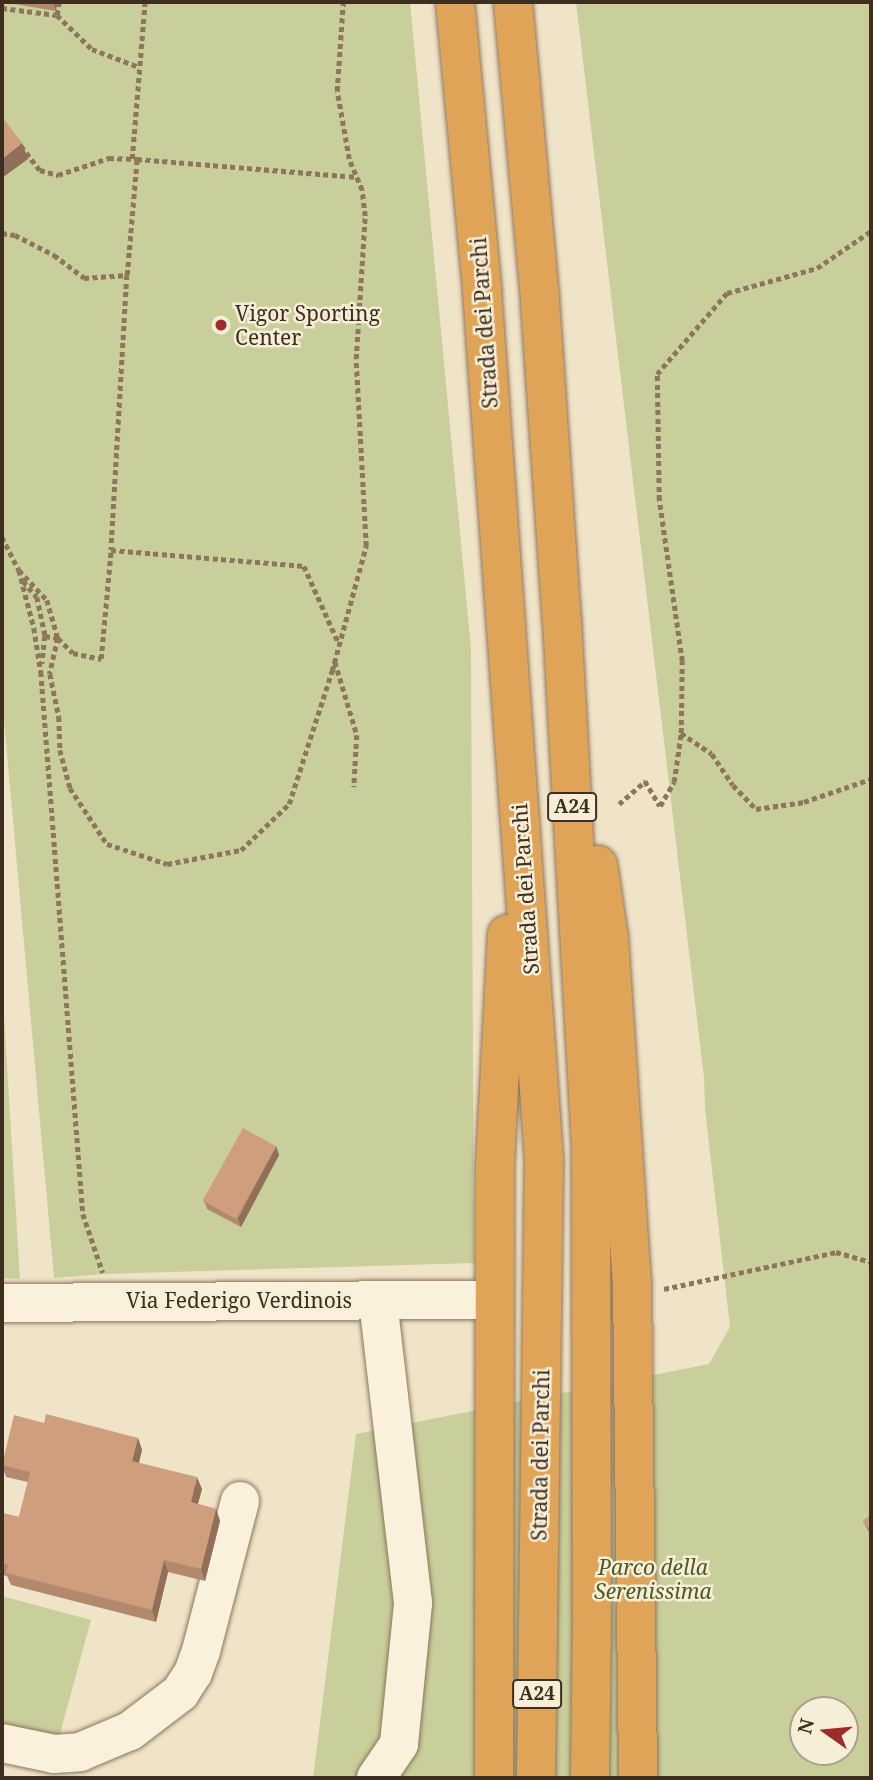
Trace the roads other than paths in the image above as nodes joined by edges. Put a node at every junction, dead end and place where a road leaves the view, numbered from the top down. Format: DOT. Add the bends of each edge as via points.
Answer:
graph roads {
  1 [pos="455,2"];
  2 [pos="513,2"];
  3 [pos="562,620"];
  4 [pos="514,736"];
  5 [pos="378,1300"];
  6 [pos="476,1300"];
  7 [pos="2,1303"];
  8 [pos="240,1501"];
  9 [pos="2,1743"];
  10 [pos="376,1778"];
  11 [pos="495,1778"];
  12 [pos="536,1778"];
  13 [pos="590,1778"];
  14 [pos="638,1778"];
  1 -- 4 [label="highway, Strada dei Parchi / A24" via="482,290"];
  2 -- 3 [label="highway, A24"];
  3 -- 13 [label="highway, A24" via="591,1147"];
  3 -- 14 [label="highway" via="609,939 626,1150 635,1366"];
  4 -- 11 [label="highway" via="495,1164"];
  4 -- 12 [label="highway, Strada dei Parchi / A24" via="544,1159"];
  5 -- 6 [label="street, Via Federigo Verdinois"];
  5 -- 7 [label="street, Via Federigo Verdinois"];
  5 -- 10 [label="street" via="413,1603 399,1744"];
  8 -- 9 [label="street" via="201,1651 180,1693 130,1731 80,1752 54,1754"];
}
